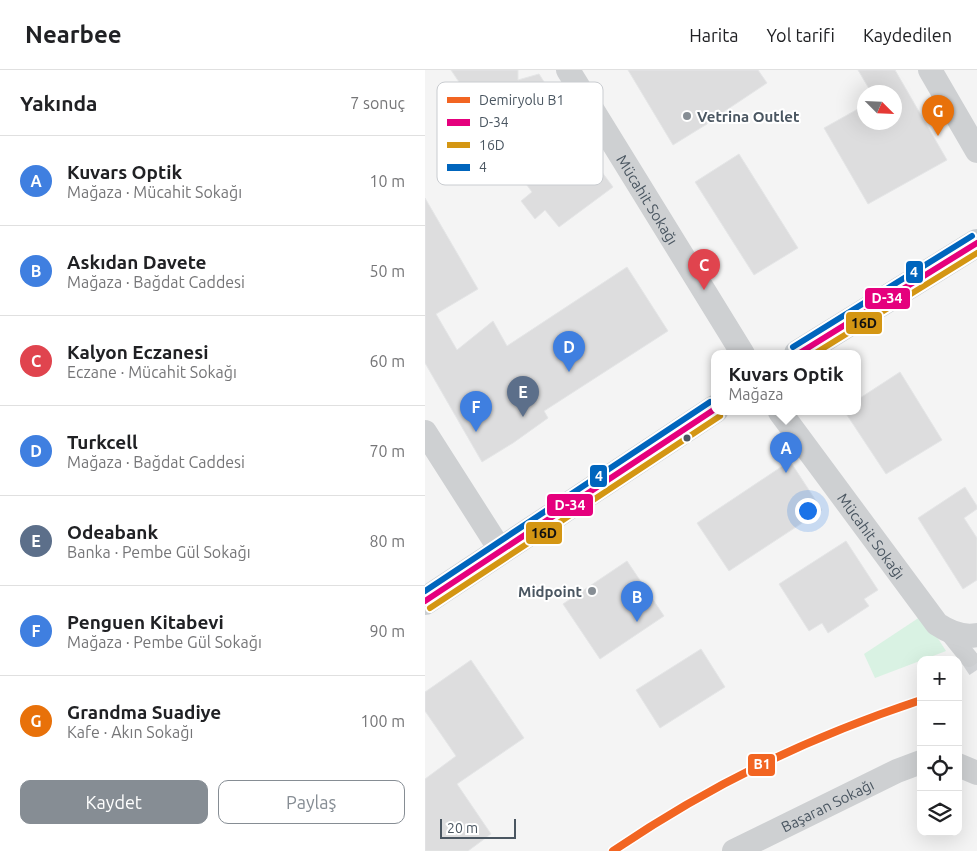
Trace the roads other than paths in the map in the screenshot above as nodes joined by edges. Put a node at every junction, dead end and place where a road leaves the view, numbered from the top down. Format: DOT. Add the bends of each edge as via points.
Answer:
graph roads {
  1 [pos="930,70"];
  2 [pos="570,71"];
  3 [pos="577,82"];
  4 [pos="603,125"];
  5 [pos="977,151"];
  6 [pos="977,243"];
  7 [pos="741,350"];
  8 [pos="804,350"];
  9 [pos="711,411"];
  10 [pos="782,415"];
  11 [pos="425,432"];
  12 [pos="501,551"];
  13 [pos="425,601"];
  14 [pos="948,632"];
  15 [pos="977,635"];
  16 [pos="969,658"];
  17 [pos="917,764"];
  18 [pos="962,767"];
  19 [pos="977,773"];
  20 [pos="734,851"];
  1 -- 5 [label="street"];
  2 -- 3 [label="street, Mücahit Sokağı"];
  4 -- 7 [label="street, Mücahit Sokağı"];
  6 -- 8 [label="main road"];
  9 -- 12 [label="main road"];
  10 -- 14 [label="street, Mücahit Sokağı" via="937,624"];
  11 -- 12 [label="street"];
  12 -- 13 [label="main road"];
  14 -- 15 [label="street"];
  14 -- 16 [label="street"];
  17 -- 20 [label="street, Başaran Sokağı"];
  18 -- 19 [label="street"];
}
